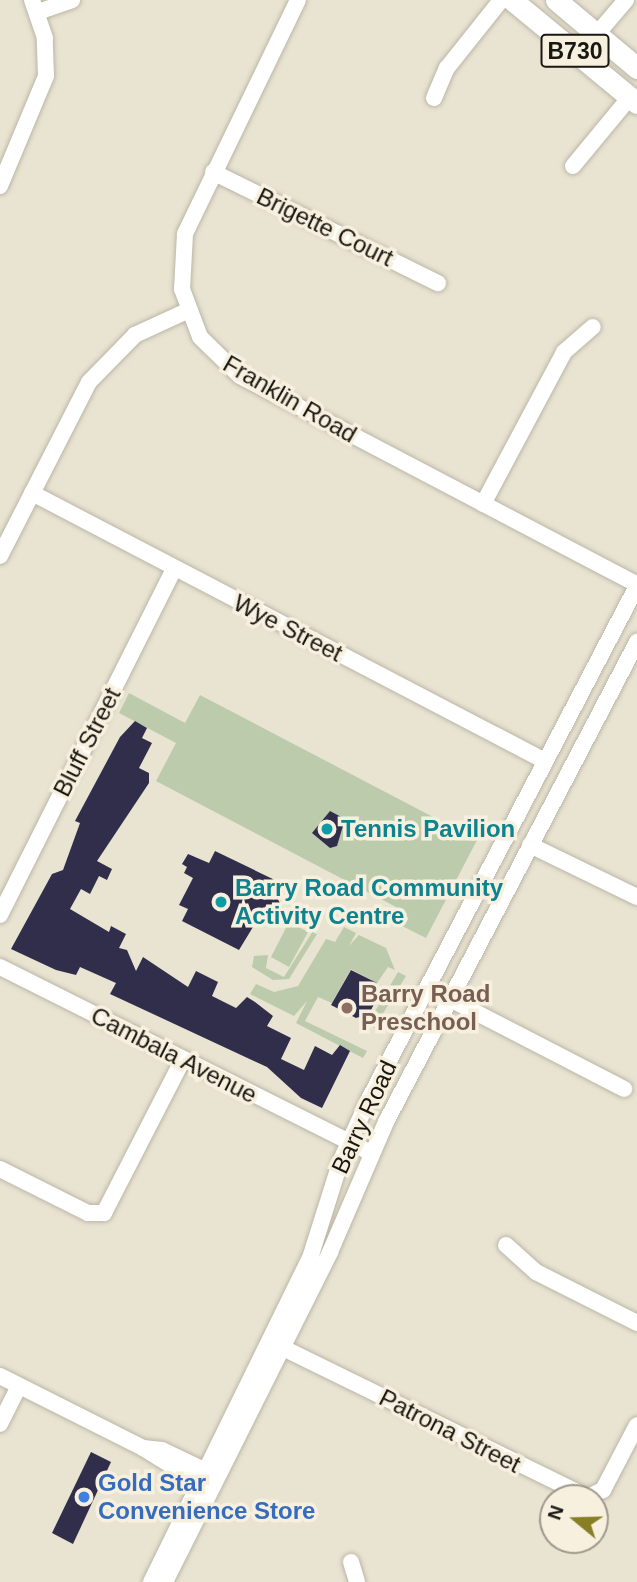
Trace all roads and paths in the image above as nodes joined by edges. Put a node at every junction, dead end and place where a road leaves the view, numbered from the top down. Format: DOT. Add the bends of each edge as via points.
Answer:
graph roads {
  1 [pos="72,0"];
  2 [pos="298,0"];
  3 [pos="501,0"];
  4 [pos="512,0"];
  5 [pos="556,0"];
  6 [pos="626,0"];
  7 [pos="35,6"];
  8 [pos="597,34"];
  9 [pos="637,68"];
  10 [pos="434,98"];
  11 [pos="634,100"];
  12 [pos="573,166"];
  13 [pos="213,172"];
  14 [pos="0,186"];
  15 [pos="438,283"];
  16 [pos="187,311"];
  17 [pos="593,327"];
  18 [pos="32,493"];
  19 [pos="483,504"];
  20 [pos="0,556"];
  21 [pos="174,569"];
  22 [pos="637,585"];
  23 [pos="637,642"];
  24 [pos="545,761"];
  25 [pos="530,845"];
  26 [pos="637,897"];
  27 [pos="0,915"];
  28 [pos="0,967"];
  29 [pos="450,999"];
  30 [pos="183,1059"];
  31 [pos="624,1090"];
  32 [pos="349,1142"];
  33 [pos="372,1153"];
  34 [pos="0,1169"];
  35 [pos="506,1245"];
  36 [pos="637,1323"];
  37 [pos="276,1344"];
  38 [pos="0,1376"];
  39 [pos="19,1386"];
  40 [pos="0,1424"];
  41 [pos="637,1425"];
  42 [pos="208,1480"];
  43 [pos="351,1562"];
  44 [pos="151,1582"];
  45 [pos="165,1582"];
  46 [pos="357,1582"];
  1 -- 7 [label="street"];
  2 -- 13 [label="street, Franklin Road"];
  3 -- 10 [label="street" via="447,68"];
  4 -- 11 [label="main road, B730"];
  5 -- 8 [label="main road, B730"];
  6 -- 8 [label="street"];
  7 -- 14 [label="street" via="46,76"];
  8 -- 9 [label="main road, B730"];
  11 -- 12 [label="street"];
  13 -- 15 [label="street, Brigette Court"];
  13 -- 16 [label="street, Franklin Road" via="185,234 180,268"];
  16 -- 18 [label="street" via="135,335 103,365"];
  16 -- 19 [label="street, Franklin Road" via="212,353 240,376"];
  17 -- 19 [label="street" via="564,352"];
  18 -- 20 [label="street"];
  18 -- 21 [label="street, Wye Street"];
  19 -- 22 [label="street, Franklin Road"];
  21 -- 24 [label="street, Wye Street"];
  21 -- 27 [label="street, Bluff Street"];
  22 -- 24 [label="street, Barry Road"];
  23 -- 25 [label="street, Barry Road"];
  24 -- 32 [label="street, Barry Road"];
  25 -- 26 [label="street"];
  25 -- 29 [label="street, Barry Road"];
  28 -- 30 [label="street, Cambala Avenue"];
  29 -- 31 [label="street"];
  29 -- 33 [label="street, Barry Road"];
  30 -- 32 [label="street, Cambala Avenue"];
  30 -- 34 [label="street" via="104,1213 88,1213"];
  32 -- 33 [label="street, Cambala Avenue"];
  32 -- 37 [label="street, Barry Road"];
  33 -- 37 [label="street, Barry Road"];
  35 -- 36 [label="street" via="536,1272"];
  37 -- 41 [label="street, Patrona Street" via="588,1497 603,1490"];
  37 -- 42 [label="street, Barry Road"];
  38 -- 39 [label="street"];
  39 -- 40 [label="street"];
  39 -- 42 [label="street"];
  42 -- 44 [label="street, Barry Road"];
  42 -- 45 [label="street, Barry Road"];
  43 -- 46 [label="street"];
}
